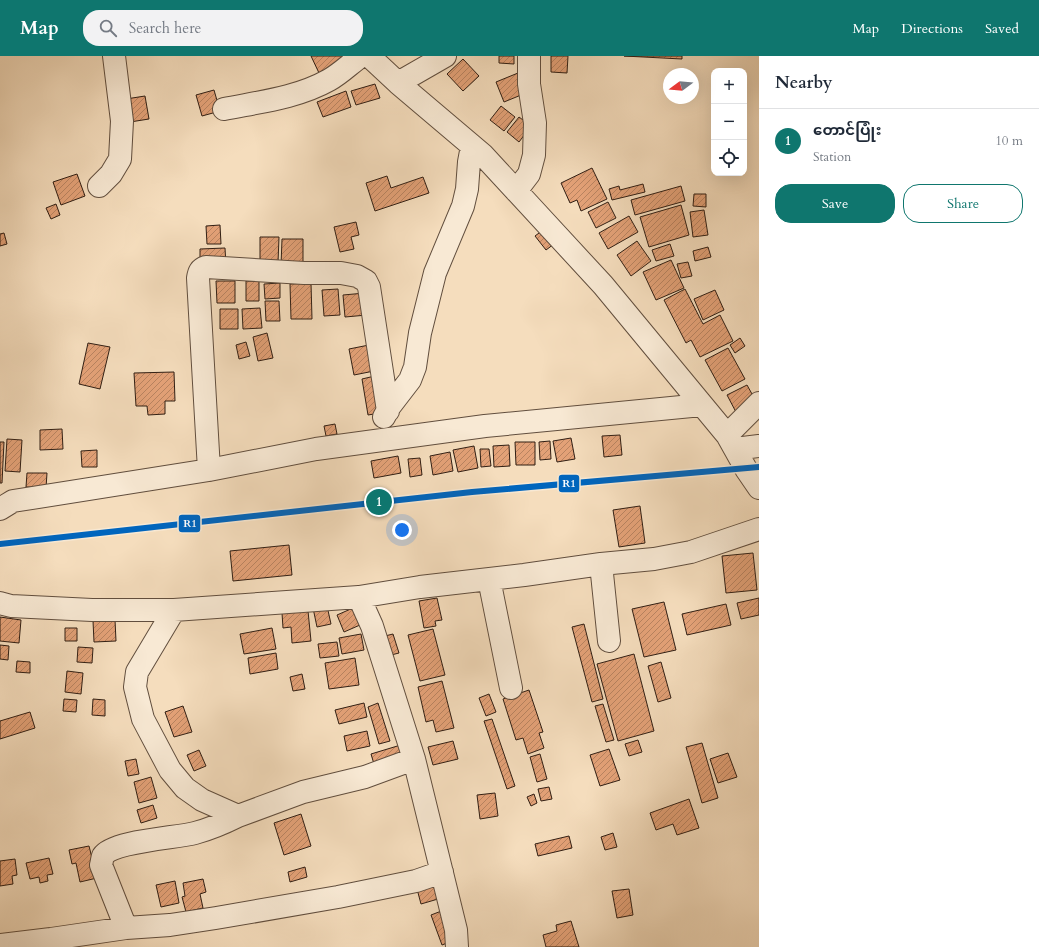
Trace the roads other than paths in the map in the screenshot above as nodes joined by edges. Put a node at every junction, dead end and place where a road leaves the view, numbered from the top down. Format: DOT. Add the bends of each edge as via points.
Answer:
graph roads {
  1 [pos="114,56"];
  2 [pos="361,56"];
  3 [pos="369,56"];
  4 [pos="445,56"];
  5 [pos="529,56"];
  6 [pos="398,83"];
  7 [pos="224,109"];
  8 [pos="472,146"];
  9 [pos="99,186"];
  10 [pos="516,191"];
  11 [pos="759,403"];
  12 [pos="702,404"];
  13 [pos="388,411"];
  14 [pos="369,442"];
  15 [pos="731,442"];
  16 [pos="759,446"];
  17 [pos="209,470"];
  18 [pos="759,488"];
  19 [pos="4,501"];
  20 [pos="759,529"];
  21 [pos="601,564"];
  22 [pos="489,579"];
  23 [pos="359,597"];
  24 [pos="0,603"];
  25 [pos="174,610"];
  26 [pos="608,641"];
  27 [pos="511,688"];
  28 [pos="414,759"];
  29 [pos="238,816"];
  30 [pos="442,872"];
  31 [pos="126,928"];
  32 [pos="0,945"];
  33 [pos="457,947"];
  1 -- 9 [label="street" via="122,121 120,159 111,174"];
  2 -- 7 [label="street" via="329,80 311,88 289,96"];
  3 -- 6 [label="street"];
  4 -- 6 [label="street"];
  5 -- 10 [label="street" via="529,84 535,123 534,155 529,174"];
  6 -- 8 [label="street"];
  8 -- 10 [label="street"];
  8 -- 13 [label="street" via="464,206 435,273 420,333 415,367 410,380"];
  10 -- 12 [label="street" via="603,285"];
  11 -- 15 [label="street"];
  12 -- 14 [label="street" via="485,426"];
  12 -- 15 [label="street"];
  13 -- 14 [label="street"];
  13 -- 17 [label="street" via="366,281 357,276 341,274 202,268 198,278"];
  14 -- 17 [label="street" via="316,449"];
  15 -- 16 [label="street"];
  15 -- 18 [label="street"];
  17 -- 19 [label="street"];
  20 -- 21 [label="street" via="691,552 654,559"];
  21 -- 22 [label="street"];
  21 -- 26 [label="street"];
  22 -- 23 [label="street"];
  22 -- 27 [label="street"];
  23 -- 25 [label="street"];
  23 -- 28 [label="street" via="372,626"];
  24 -- 25 [label="street" via="11,606 92,610"];
  25 -- 29 [label="street" via="137,672 134,687 143,719 170,770 185,788 202,800"];
  28 -- 29 [label="street" via="365,776 303,792"];
  28 -- 30 [label="street"];
  29 -- 31 [label="street" via="194,834 142,841 109,851 103,857 102,865"];
  30 -- 31 [label="street" via="416,881 338,897 170,925"];
  30 -- 33 [label="street" via="456,930"];
  31 -- 32 [label="street"];
}
